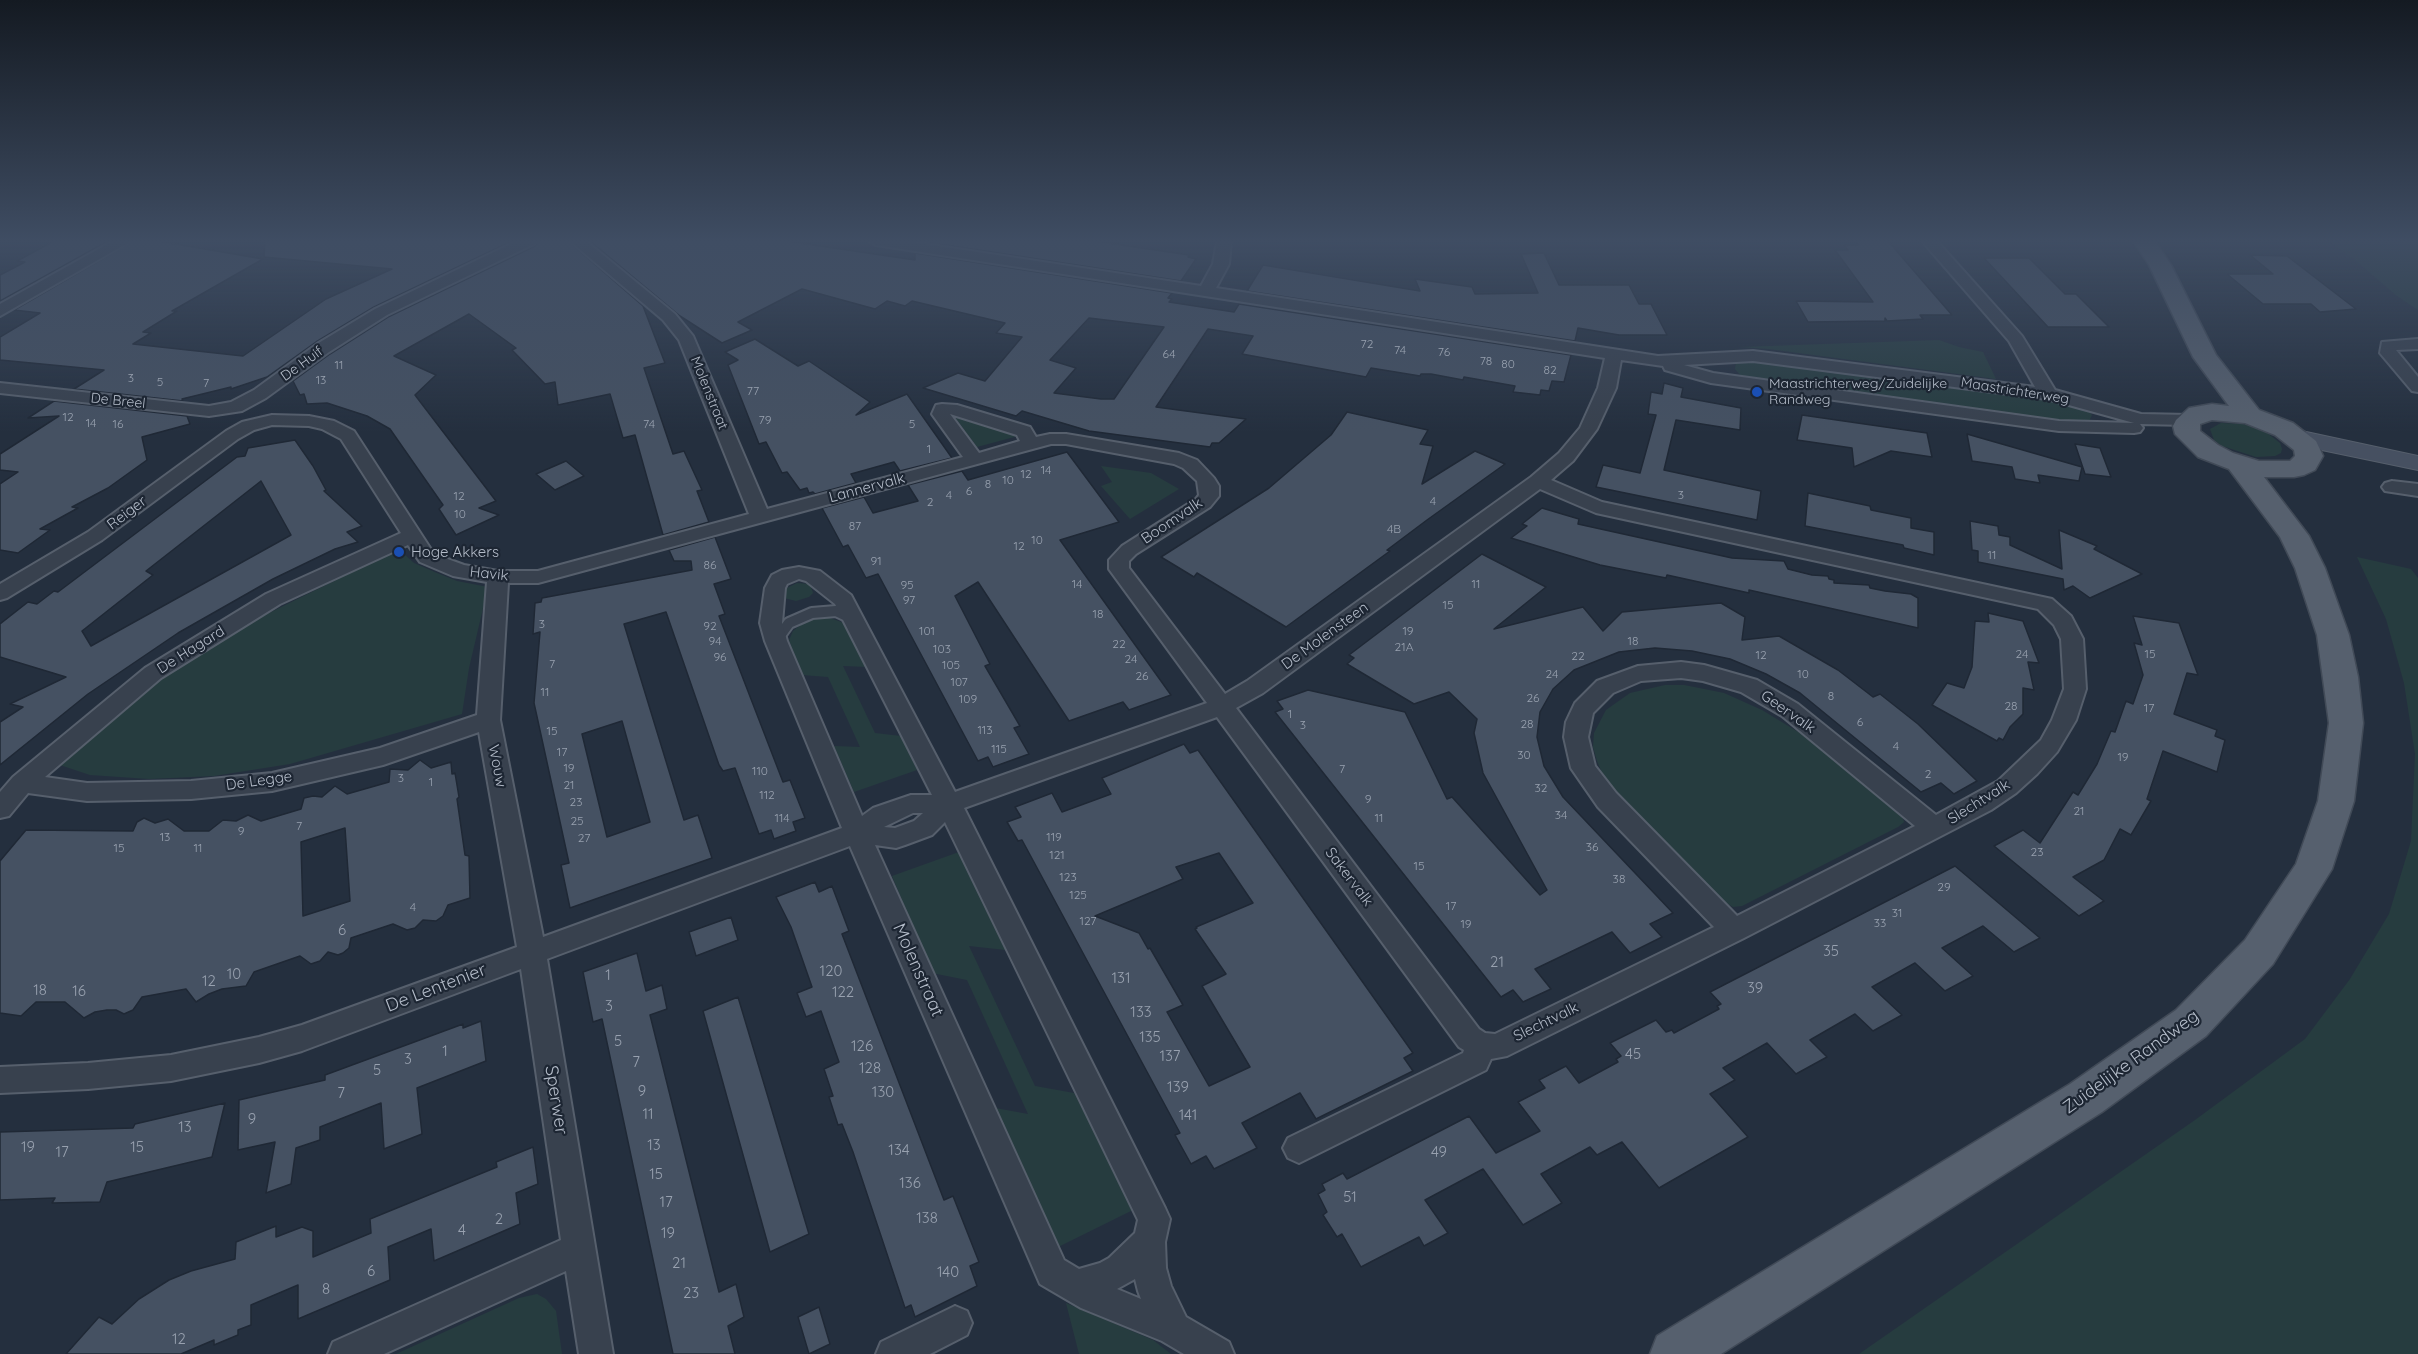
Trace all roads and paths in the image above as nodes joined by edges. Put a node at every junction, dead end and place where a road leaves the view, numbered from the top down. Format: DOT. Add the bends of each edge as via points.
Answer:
graph roads {
  1 [pos="397,304"];
  2 [pos="653,304"];
  3 [pos="1285,304"];
  4 [pos="1985,304"];
  5 [pos="2179,304"];
  6 [pos="2418,344"];
  7 [pos="1614,355"];
  8 [pos="1733,357"];
  9 [pos="2205,357"];
  10 [pos="1658,361"];
  11 [pos="1748,383"];
  12 [pos="2418,387"];
  13 [pos="0,388"];
  14 [pos="2048,394"];
  15 [pos="2091,406"];
  16 [pos="236,407"];
  17 [pos="2250,416"];
  18 [pos="2199,425"];
  19 [pos="248,426"];
  20 [pos="2097,427"];
  21 [pos="1031,444"];
  22 [pos="2303,447"];
  23 [pos="974,459"];
  24 [pos="2417,463"];
  25 [pos="2240,465"];
  26 [pos="2278,471"];
  27 [pos="1538,481"];
  28 [pos="2392,487"];
  29 [pos="2418,490"];
  30 [pos="760,517"];
  31 [pos="411,536"];
  32 [pos="2294,536"];
  33 [pos="498,577"];
  34 [pos="0,593"];
  35 [pos="854,620"];
  36 [pos="776,641"];
  37 [pos="1222,706"];
  38 [pos="488,720"];
  39 [pos="22,783"];
  40 [pos="950,804"];
  41 [pos="0,809"];
  42 [pos="1935,828"];
  43 [pos="857,833"];
  44 [pos="1734,930"];
  45 [pos="532,952"];
  46 [pos="1480,1045"];
  47 [pos="0,1080"];
  48 [pos="1299,1148"];
  49 [pos="1149,1242"];
  50 [pos="580,1248"];
  51 [pos="1075,1287"];
  52 [pos="955,1323"];
  53 [pos="1174,1329"];
  54 [pos="1210,1351"];
  55 [pos="345,1354"];
  56 [pos="596,1354"];
  57 [pos="893,1354"];
  58 [pos="1675,1354"];
  1 -- 16 [label="street, De Huif"];
  2 -- 30 [label="street, Molenstraat" via="687,339"];
  3 -- 7 [label="street, Maastrichterweg"];
  4 -- 14 [label="street" via="2016,339"];
  5 -- 9 [label="main road"];
  6 -- 12 [label="street" via="2388,346 2388,353"];
  7 -- 10 [label="street, Maastrichterweg"];
  7 -- 27 [label="street, De Molensteen" via="1607,388 1588,429 1566,457"];
  8 -- 10 [label="street, Maastrichterweg"];
  8 -- 11 [label="street" via="1728,367 1734,376"];
  8 -- 14 [label="street, Maastrichterweg" via="1753,356"];
  9 -- 17 [label="main road"];
  9 -- 18 [label="main road"];
  10 -- 11 [label="street, Maastrichterweg" via="1684,371"];
  11 -- 20 [label="street, Maastrichterweg" via="2059,426"];
  13 -- 16 [label="street, De Breel" via="209,411"];
  14 -- 15 [label="street, Maastrichterweg"];
  15 -- 18 [label="street, Maastrichterweg" via="2141,419"];
  15 -- 20 [label="street" via="2098,414"];
  17 -- 18 [label="main road"];
  17 -- 22 [label="main road" via="2284,429"];
  18 -- 20 [label="street, Maastrichterweg" via="2174,435 2144,428"];
  18 -- 25 [label="main road" via="2215,455"];
  19 -- 31 [label="street, Havik" via="272,420 309,421 348,435"];
  19 -- 34 [label="street, Reiger" via="95,536"];
  21 -- 23 [label="street, Lannervalk"];
  21 -- 23 [label="street" via="1024,431 942,409 941,414"];
  21 -- 37 [label="street, Boomvalk" via="1066,439 1160,455 1190,464 1205,478 1209,496 1203,503 1129,550 1119,560 1119,569"];
  22 -- 24 [label="main road"];
  22 -- 26 [label="main road" via="2305,464"];
  23 -- 30 [label="street, Lannervalk"];
  25 -- 26 [label="main road"];
  25 -- 32 [label="main road, Zuidelijke Randweg"];
  26 -- 32 [label="main road, Zuidelijke Randweg"];
  27 -- 37 [label="street, De Molensteen" via="1254,687"];
  27 -- 42 [label="street, Slechtvalk" via="1596,507 2034,600 2054,610 2072,639 2075,665 2075,689 2064,720 2049,746 2007,787"];
  28 -- 29 [label="street"];
  30 -- 33 [label="street, Havik" via="538,577"];
  31 -- 33 [label="street, Havik" via="427,558 460,571"];
  31 -- 39 [label="street, De Hagard" via="273,599 153,674"];
  32 -- 58 [label="main road, Zuidelijke Randweg" via="2310,568 2333,634 2346,723 2336,801 2313,869 2259,952 2191,1023 2086,1098"];
  33 -- 38 [label="street, Wouw"];
  35 -- 36 [label="lane" via="836,612 812,613 789,623"];
  35 -- 36 [label="street, Molenstraat" via="844,600 813,576 789,574 775,588 771,623"];
  35 -- 40 [label="street, Molenstraat"];
  36 -- 43 [label="street, Molenstraat"];
  37 -- 40 [label="street, De Molensteen"];
  37 -- 46 [label="street, Sakervalk" via="1469,1038"];
  38 -- 39 [label="street, De Legge" via="383,756 272,782 191,790 87,792"];
  38 -- 45 [label="street, Wouw"];
  39 -- 41 [label="street, De Hagard"];
  40 -- 43 [label="street" via="923,828 896,838"];
  40 -- 49 [label="street, Molenstraat" via="1154,1219"];
  42 -- 44 [label="street, Slechtvalk"];
  42 -- 44 [label="street, Geervalk" via="1790,710 1749,687 1681,670 1638,674 1605,687 1583,709 1578,722 1576,737 1583,768 1607,800"];
  43 -- 45 [label="street, De Lentenier"];
  43 -- 51 [label="street, Molenstraat" via="1052,1272"];
  44 -- 46 [label="street, Slechtvalk" via="1497,1047"];
  45 -- 47 [label="street, De Lentenier" via="302,1038 259,1050 171,1068"];
  45 -- 50 [label="street, Sperwer"];
  46 -- 48 [label="street" via="1476,1061"];
  49 -- 51 [label="street" via="1121,1270"];
  49 -- 53 [label="street, Molenstraat" via="1149,1268 1155,1291"];
  50 -- 55 [label="street"];
  50 -- 56 [label="street, Sperwer"];
  51 -- 53 [label="street, Molenstraat"];
  52 -- 57 [label="street"];
  53 -- 54 [label="street, Molenstraat"];
}
